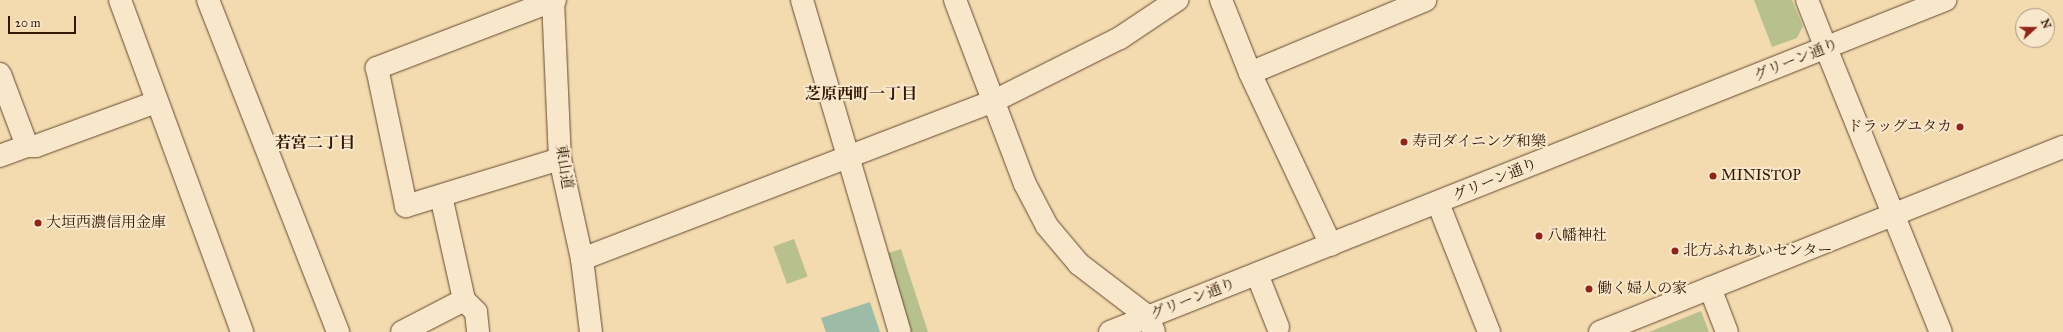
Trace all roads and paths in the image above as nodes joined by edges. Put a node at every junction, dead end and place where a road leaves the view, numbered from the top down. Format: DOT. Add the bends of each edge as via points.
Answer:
graph roads {
  1 [pos="120,0"];
  2 [pos="208,0"];
  3 [pos="554,0"];
  4 [pos="802,0"];
  5 [pos="955,0"];
  6 [pos="1177,0"];
  7 [pos="1222,0"];
  8 [pos="1425,0"];
  9 [pos="1807,0"];
  10 [pos="1945,0"];
  11 [pos="1826,48"];
  12 [pos="1250,73"];
  13 [pos="0,74"];
  14 [pos="156,102"];
  15 [pos="992,102"];
  16 [pos="28,146"];
  17 [pos="2063,147"];
  18 [pos="0,156"];
  19 [pos="849,158"];
  20 [pos="560,159"];
  21 [pos="441,196"];
  22 [pos="1438,203"];
  23 [pos="1894,216"];
  24 [pos="1330,245"];
  25 [pos="582,259"];
  26 [pos="1257,274"];
  27 [pos="1710,288"];
  28 [pos="464,300"];
  29 [pos="1151,324"];
  30 [pos="1278,327"];
  31 [pos="242,332"];
  32 [pos="338,332"];
  33 [pos="402,332"];
  34 [pos="478,332"];
  35 [pos="591,332"];
  36 [pos="900,332"];
  37 [pos="1110,332"];
  38 [pos="1489,332"];
  39 [pos="1600,332"];
  40 [pos="1727,332"];
  41 [pos="1941,332"];
  1 -- 14 [label="street"];
  2 -- 32 [label="street"];
  3 -- 20 [label="street, 東山道"];
  3 -- 21 [label="street" via="377,68 406,206"];
  4 -- 19 [label="street"];
  5 -- 15 [label="street"];
  6 -- 15 [label="street" via="1120,38"];
  7 -- 12 [label="street"];
  8 -- 12 [label="street"];
  9 -- 11 [label="street"];
  10 -- 11 [label="street, グリーン通り"];
  11 -- 22 [label="street, グリーン通り"];
  11 -- 23 [label="street"];
  12 -- 24 [label="street"];
  13 -- 16 [label="street"];
  14 -- 16 [label="street" via="36,146"];
  14 -- 31 [label="street"];
  15 -- 19 [label="street"];
  15 -- 29 [label="street" via="1025,184 1047,226 1080,264"];
  16 -- 18 [label="street"];
  17 -- 23 [label="street"];
  19 -- 25 [label="street"];
  19 -- 36 [label="street"];
  20 -- 21 [label="street"];
  20 -- 25 [label="street, 東山道"];
  21 -- 28 [label="street"];
  22 -- 24 [label="street, グリーン通り"];
  22 -- 38 [label="street"];
  23 -- 27 [label="street"];
  23 -- 41 [label="street"];
  24 -- 26 [label="street, グリーン通り"];
  25 -- 35 [label="street, 東山道"];
  26 -- 29 [label="street, グリーン通り"];
  26 -- 30 [label="street"];
  27 -- 39 [label="street"];
  27 -- 40 [label="street"];
  28 -- 33 [label="street"];
  28 -- 34 [label="street" via="476,312"];
  29 -- 37 [label="street, グリーン通り"];
}
